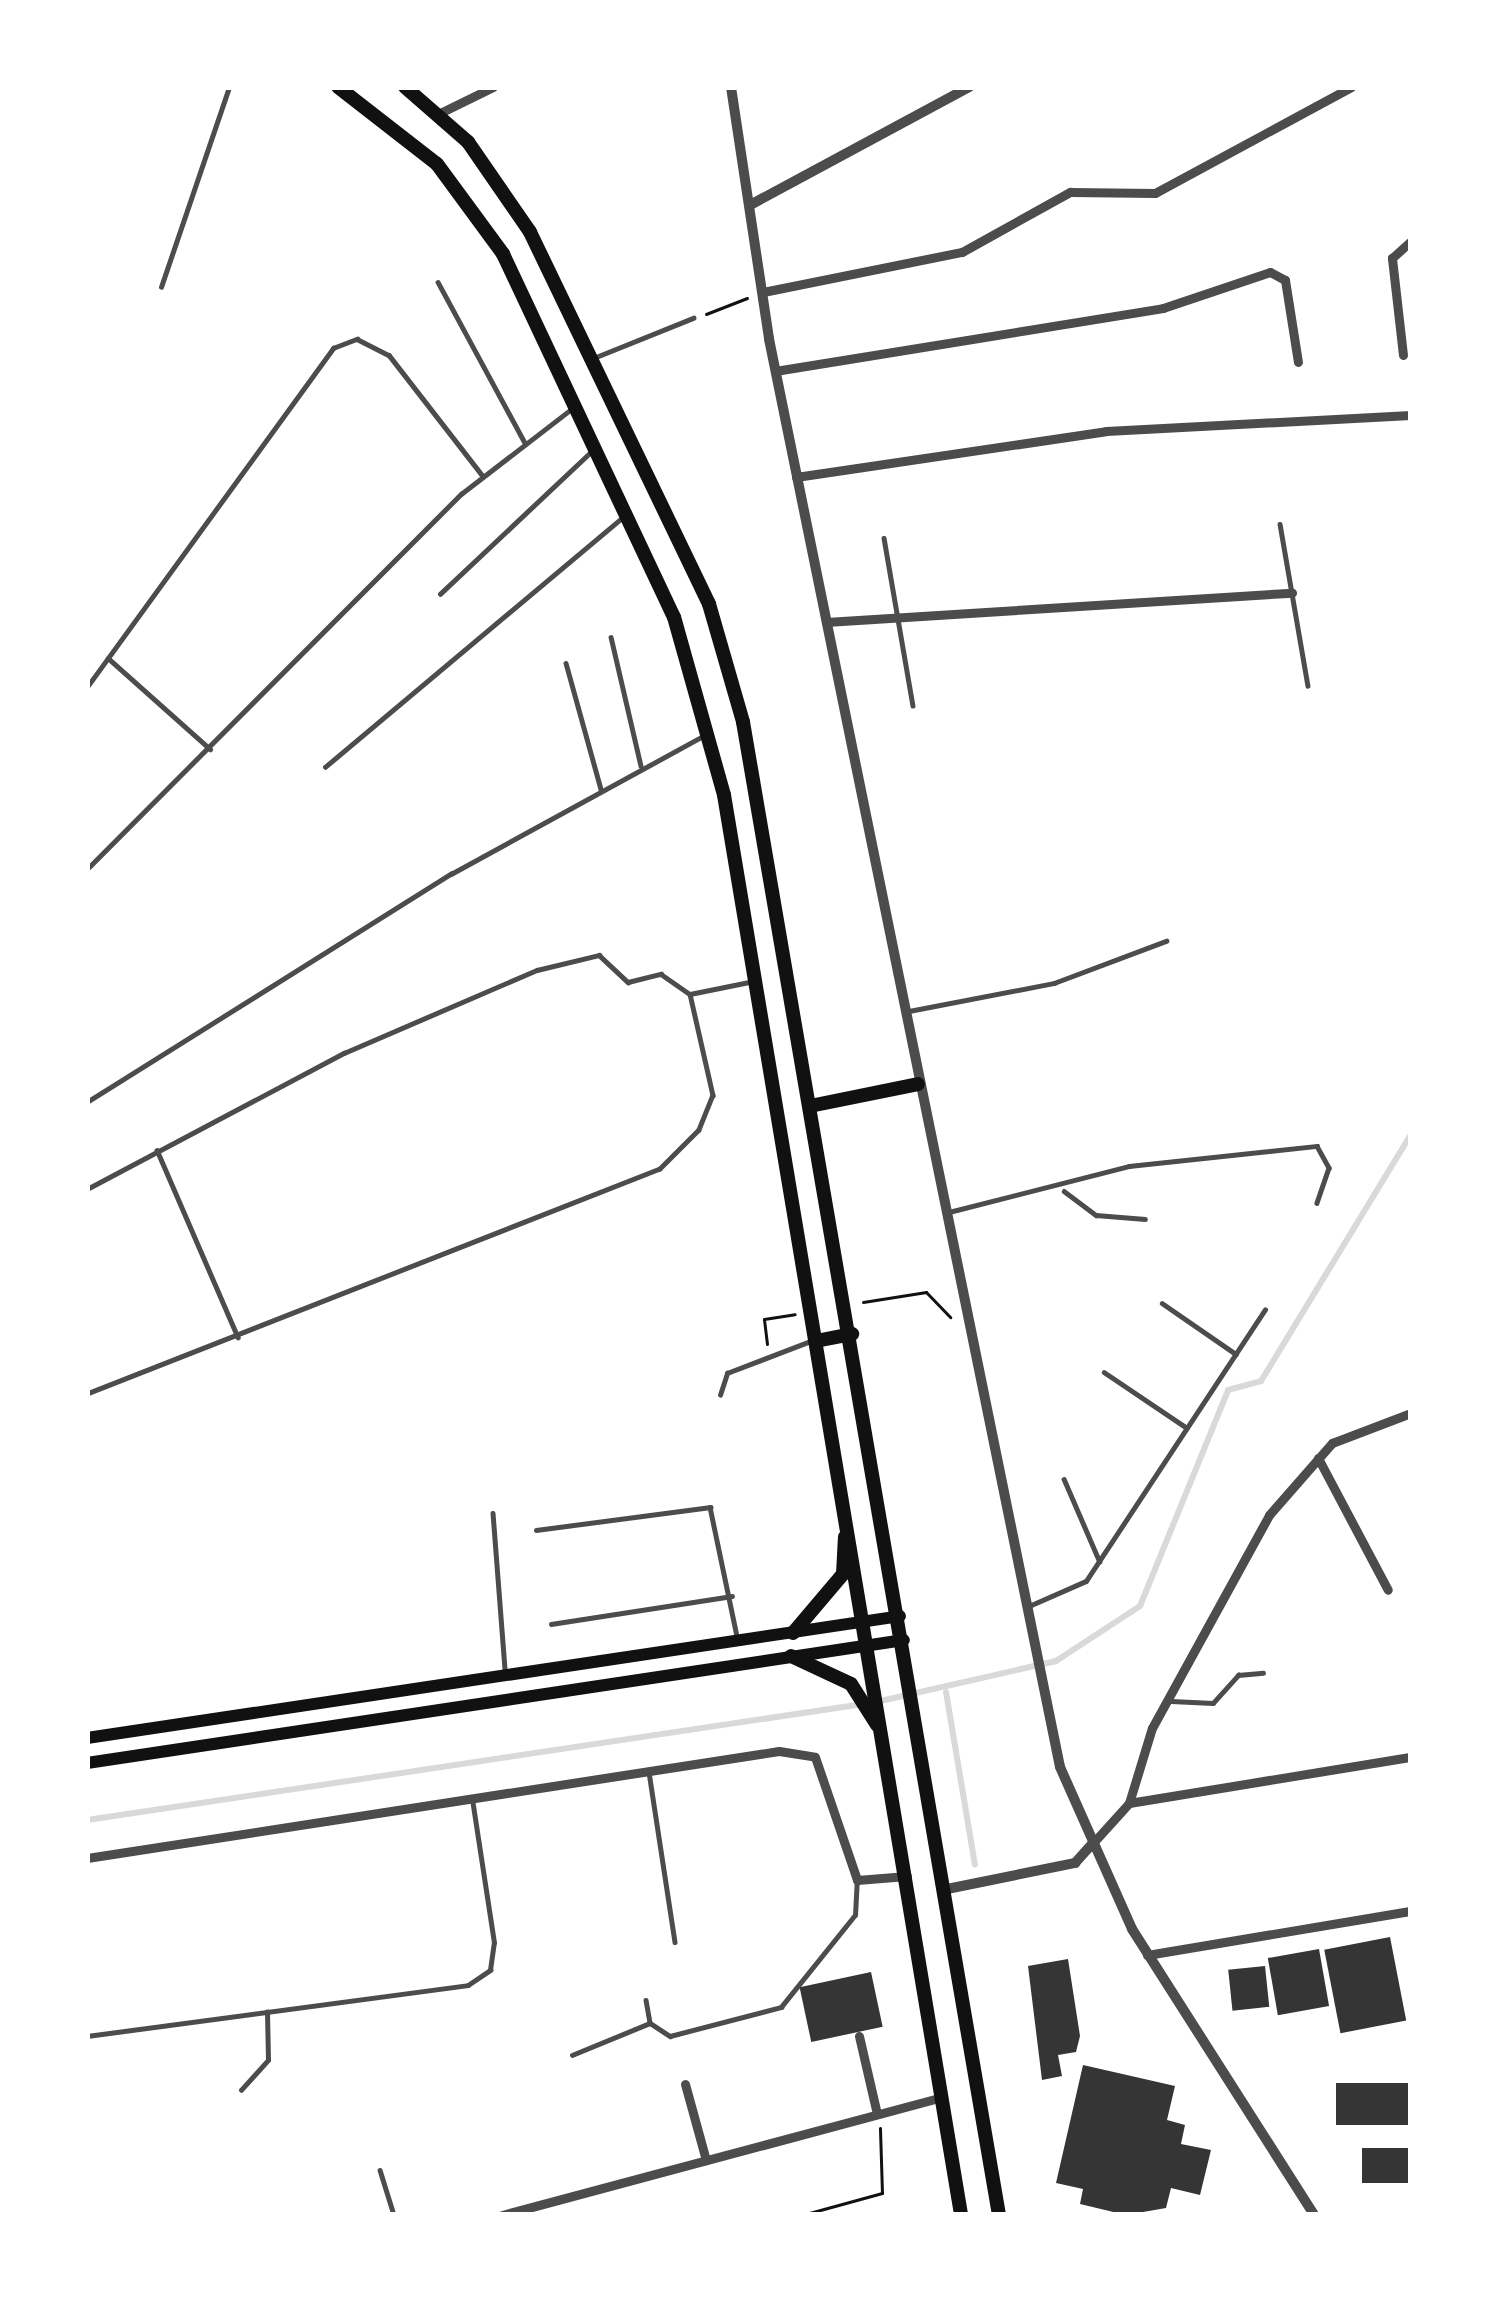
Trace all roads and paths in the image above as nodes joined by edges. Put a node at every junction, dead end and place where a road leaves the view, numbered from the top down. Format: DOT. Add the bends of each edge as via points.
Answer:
graph roads {
  1 [pos="229,87"];
  2 [pos="338,87"];
  3 [pos="405,87"];
  4 [pos="493,87"];
  5 [pos="731,87"];
  6 [pos="969,87"];
  7 [pos="1352,87"];
  8 [pos="440,113"];
  9 [pos="752,204"];
  10 [pos="1411,241"];
  11 [pos="439,282"];
  12 [pos="161,287"];
  13 [pos="763,292"];
  14 [pos="693,319"];
  15 [pos="1403,355"];
  16 [pos="596,357"];
  17 [pos="1298,362"];
  18 [pos="775,371"];
  19 [pos="578,404"];
  20 [pos="1411,415"];
  21 [pos="525,441"];
  22 [pos="598,446"];
  23 [pos="482,475"];
  24 [pos="796,477"];
  25 [pos="627,513"];
  26 [pos="1280,524"];
  27 [pos="884,538"];
  28 [pos="1292,592"];
  29 [pos="440,594"];
  30 [pos="897,618"];
  31 [pos="826,622"];
  32 [pos="611,638"];
  33 [pos="108,658"];
  34 [pos="566,663"];
  35 [pos="1308,686"];
  36 [pos="87,687"];
  37 [pos="913,706"];
  38 [pos="706,734"];
  39 [pos="209,749"];
  40 [pos="641,766"];
  41 [pos="325,767"];
  42 [pos="601,789"];
  43 [pos="87,869"];
  44 [pos="1166,941"];
  45 [pos="757,981"];
  46 [pos="689,994"];
  47 [pos="903,1012"];
  48 [pos="918,1084"];
  49 [pos="87,1102"];
  50 [pos="814,1106"];
  51 [pos="157,1150"];
  52 [pos="87,1190"];
  53 [pos="1064,1191"];
  54 [pos="1317,1203"];
  55 [pos="944,1214"];
  56 [pos="1144,1220"];
  57 [pos="926,1292"];
  58 [pos="1162,1303"];
  59 [pos="1265,1310"];
  60 [pos="764,1319"];
  61 [pos="852,1334"];
  62 [pos="968,1336"];
  63 [pos="238,1337"];
  64 [pos="816,1341"];
  65 [pos="769,1352"];
  66 [pos="1236,1354"];
  67 [pos="1104,1372"];
  68 [pos="87,1394"];
  69 [pos="720,1395"];
  70 [pos="1411,1413"];
  71 [pos="1187,1428"];
  72 [pos="1318,1458"];
  73 [pos="1064,1479"];
  74 [pos="847,1511"];
  75 [pos="493,1513"];
  76 [pos="536,1530"];
  77 [pos="1100,1563"];
  78 [pos="1388,1590"];
  79 [pos="732,1595"];
  80 [pos="1022,1606"];
  81 [pos="899,1616"];
  82 [pos="866,1622"];
  83 [pos="551,1624"];
  84 [pos="794,1633"];
  85 [pos="904,1640"];
  86 [pos="738,1641"];
  87 [pos="870,1645"];
  88 [pos="791,1657"];
  89 [pos="1263,1673"];
  90 [pos="506,1676"];
  91 [pos="1167,1701"];
  92 [pos="87,1738"];
  93 [pos="887,1745"];
  94 [pos="1411,1757"];
  95 [pos="87,1763"];
  96 [pos="649,1772"];
  97 [pos="472,1799"];
  98 [pos="1129,1803"];
  99 [pos="1092,1844"];
  100 [pos="87,1858"];
  101 [pos="907,1876"];
  102 [pos="857,1880"];
  103 [pos="947,1889"];
  104 [pos="1411,1911"];
  105 [pos="676,1942"];
  106 [pos="1147,1955"];
  107 [pos="646,2000"];
  108 [pos="267,2012"];
  109 [pos="650,2023"];
  110 [pos="87,2036"];
  111 [pos="859,2036"];
  112 [pos="572,2055"];
  113 [pos="686,2084"];
  114 [pos="241,2090"];
  115 [pos="87,2091"];
  116 [pos="941,2097"];
  117 [pos="877,2114"];
  118 [pos="87,2138"];
  119 [pos="706,2160"];
  120 [pos="380,2170"];
  121 [pos="394,2215"];
  122 [pos="502,2215"];
  123 [pos="802,2215"];
  124 [pos="961,2215"];
  125 [pos="999,2215"];
  126 [pos="1314,2215"];
  1 -- 12 [label="lane"];
  2 -- 19 [label="highway" via="462,194"];
  3 -- 8 [label="highway"];
  4 -- 8 [label="street"];
  5 -- 9 [label="street"];
  6 -- 9 [label="street"];
  7 -- 13 [label="street" via="1155,193 1070,192 962,252"];
  8 -- 16 [label="highway" via="530,232"];
  9 -- 13 [label="street"];
  10 -- 15 [label="street" via="1392,258"];
  11 -- 21 [label="lane"];
  13 -- 14 [label="path"];
  13 -- 18 [label="street"];
  14 -- 16 [label="lane"];
  16 -- 50 [label="highway" via="709,604 743,722"];
  17 -- 18 [label="street" via="1285,280 1270,272 1163,308"];
  18 -- 24 [label="street"];
  19 -- 21 [label="lane"];
  19 -- 22 [label="highway"];
  20 -- 24 [label="street" via="1106,431"];
  21 -- 23 [label="lane"];
  22 -- 25 [label="highway"];
  22 -- 29 [label="lane"];
  23 -- 33 [label="lane" via="389,355 357,339 333,348"];
  23 -- 39 [label="lane"];
  24 -- 31 [label="street"];
  25 -- 38 [label="highway" via="674,617"];
  25 -- 41 [label="lane"];
  26 -- 28 [label="lane"];
  27 -- 30 [label="lane"];
  28 -- 30 [label="street"];
  28 -- 35 [label="lane"];
  30 -- 31 [label="street"];
  30 -- 37 [label="lane"];
  31 -- 47 [label="street"];
  32 -- 40 [label="lane"];
  33 -- 36 [label="lane"];
  33 -- 39 [label="lane"];
  34 -- 42 [label="lane"];
  38 -- 40 [label="lane"];
  38 -- 45 [label="highway"];
  39 -- 43 [label="lane"];
  40 -- 42 [label="lane"];
  42 -- 49 [label="lane"];
  44 -- 47 [label="lane" via="1054,982"];
  45 -- 46 [label="lane"];
  45 -- 64 [label="highway"];
  46 -- 51 [label="lane" via="661,974 628,982 599,955 537,970"];
  46 -- 63 [label="lane" via="713,1095 699,1130 659,1169"];
  47 -- 48 [label="street"];
  48 -- 50 [label="highway"];
  48 -- 55 [label="street"];
  50 -- 61 [label="highway"];
  51 -- 52 [label="lane"];
  51 -- 63 [label="lane"];
  53 -- 54 [label="lane" via="1129,1166 1317,1146 1329,1168"];
  53 -- 55 [label="lane"];
  53 -- 56 [label="lane" via="1096,1215"];
  55 -- 62 [label="street"];
  57 -- 62 [label="path"];
  58 -- 66 [label="lane"];
  59 -- 66 [label="lane"];
  60 -- 65 [label="path"];
  61 -- 64 [label="highway"];
  61 -- 81 [label="highway"];
  62 -- 80 [label="street"];
  63 -- 68 [label="lane"];
  64 -- 65 [label="lane"];
  64 -- 74 [label="highway"];
  65 -- 69 [label="lane" via="727,1373"];
  66 -- 71 [label="lane"];
  67 -- 71 [label="lane"];
  70 -- 72 [label="street"];
  71 -- 77 [label="lane"];
  72 -- 78 [label="street"];
  72 -- 91 [label="street" via="1269,1515"];
  73 -- 77 [label="lane"];
  74 -- 82 [label="highway"];
  74 -- 84 [label="highway" via="843,1574"];
  75 -- 90 [label="lane"];
  76 -- 79 [label="lane" via="710,1508"];
  77 -- 80 [label="lane" via="1071,1595"];
  79 -- 83 [label="lane"];
  79 -- 86 [label="lane"];
  80 -- 99 [label="street" via="1044,1707"];
  81 -- 82 [label="main road"];
  81 -- 85 [label="highway"];
  82 -- 84 [label="main road"];
  82 -- 87 [label="highway"];
  84 -- 86 [label="main road"];
  85 -- 87 [label="main road"];
  85 -- 103 [label="highway"];
  86 -- 90 [label="main road"];
  87 -- 88 [label="main road"];
  87 -- 93 [label="highway"];
  88 -- 93 [label="highway" via="851,1684"];
  88 -- 95 [label="main road"];
  89 -- 91 [label="lane" via="1238,1675 1214,1703"];
  90 -- 92 [label="main road"];
  91 -- 98 [label="street"];
  93 -- 101 [label="highway"];
  94 -- 98 [label="street"];
  96 -- 97 [label="street"];
  96 -- 102 [label="street" via="779,1751 815,1757"];
  96 -- 105 [label="lane"];
  97 -- 100 [label="street"];
  97 -- 108 [label="lane" via="490,1970 468,1984"];
  98 -- 99 [label="street"];
  99 -- 103 [label="street" via="1075,1863"];
  99 -- 106 [label="street"];
  101 -- 102 [label="street"];
  101 -- 116 [label="highway"];
  102 -- 109 [label="lane" via="855,1915 782,2007 670,2036"];
  103 -- 125 [label="highway"];
  104 -- 106 [label="street"];
  106 -- 126 [label="street"];
  107 -- 109 [label="lane"];
  108 -- 110 [label="lane"];
  108 -- 114 [label="lane" via="268,2060"];
  109 -- 112 [label="lane"];
  111 -- 117 [label="street"];
  113 -- 119 [label="street"];
  115 -- 118 [label="lane"];
  116 -- 117 [label="street"];
  116 -- 124 [label="highway"];
  117 -- 119 [label="street"];
  117 -- 123 [label="path" via="882,2193"];
  119 -- 122 [label="street"];
  120 -- 121 [label="lane"];
}
